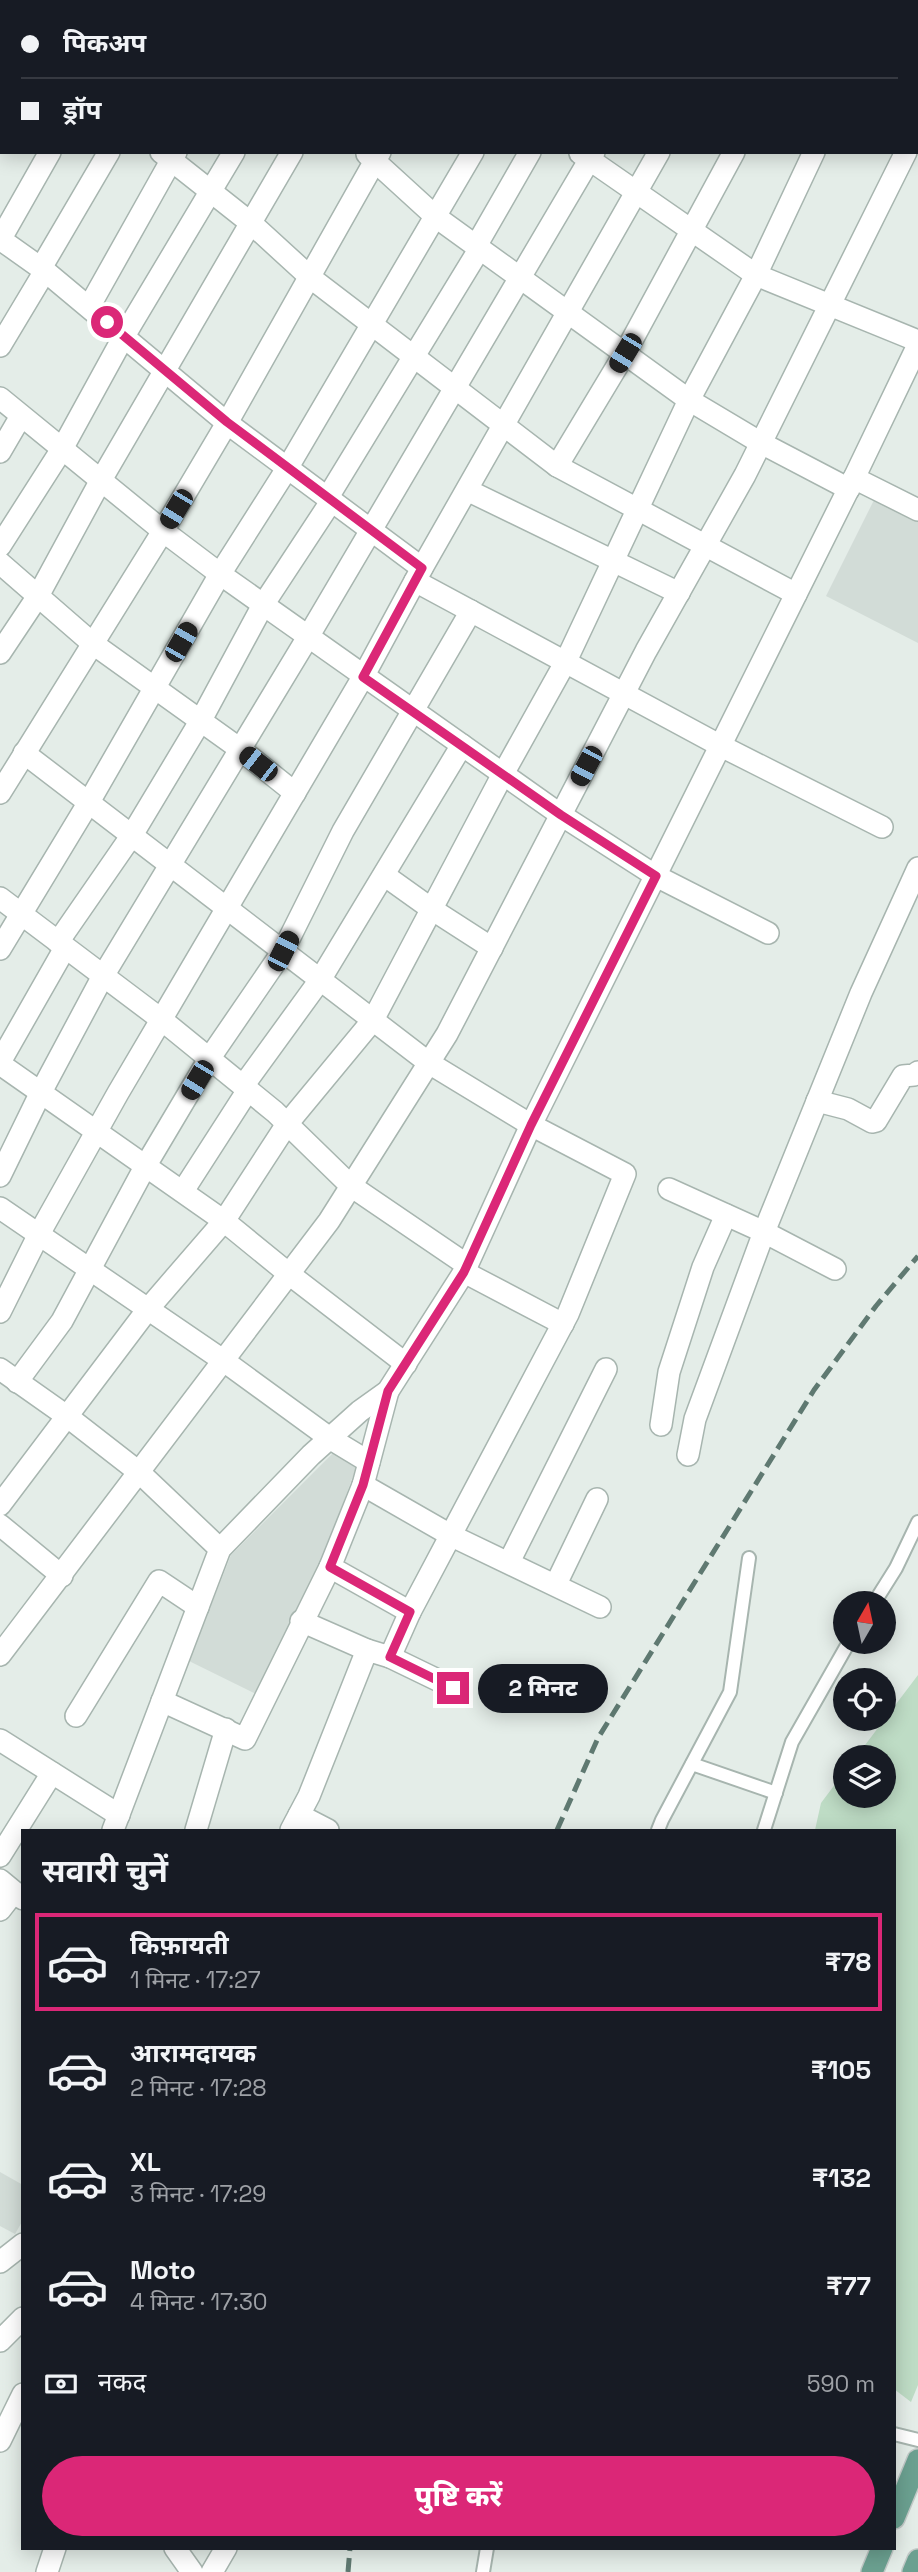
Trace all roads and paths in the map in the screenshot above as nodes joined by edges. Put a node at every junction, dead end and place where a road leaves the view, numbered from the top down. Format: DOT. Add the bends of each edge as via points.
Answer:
graph roads {
  1 [pos="49,154"];
  2 [pos="108,154"];
  3 [pos="233,154"];
  4 [pos="291,154"];
  5 [pos="472,154"];
  6 [pos="529,154"];
  7 [pos="658,154"];
  8 [pos="733,154"];
  9 [pos="813,154"];
  10 [pos="905,154"];
  11 [pos="169,155"];
  12 [pos="373,155"];
  13 [pos="587,155"];
  14 [pos="212,192"];
  15 [pos="636,192"];
  16 [pos="436,217"];
  17 [pos="252,224"];
  18 [pos="692,231"];
  19 [pos="0,240"];
  20 [pos="478,247"];
  21 [pos="43,270"];
  22 [pos="756,275"];
  23 [pos="519,276"];
  24 [pos="311,278"];
  25 [pos="829,305"];
  26 [pos="89,307"];
  27 [pos="569,312"];
  28 [pos="371,325"];
  29 [pos="124,336"];
  30 [pos="918,343"];
  31 [pos="0,346"];
  32 [pos="625,353"];
  33 [pos="414,357"];
  34 [pos="166,370"];
  35 [pos="454,388"];
  36 [pos="0,398"];
  37 [pos="689,400"];
  38 [pos="22,416"];
  39 [pos="227,422"];
  40 [pos="503,426"];
  41 [pos="761,443"];
  42 [pos="62,449"];
  43 [pos="0,453"];
  44 [pos="288,467"];
  45 [pos="556,467"];
  46 [pos="101,480"];
  47 [pos="852,484"];
  48 [pos="467,490"];
  49 [pos="330,499"];
  50 [pos="638,508"];
  51 [pos="918,510"];
  52 [pos="370,529"];
  53 [pos="163,531"];
  54 [pos="0,546"];
  55 [pos="705,546"];
  56 [pos="614,561"];
  57 [pos="0,563"];
  58 [pos="220,574"];
  59 [pos="419,575"];
  60 [pos="679,593"];
  61 [pos="796,594"];
  62 [pos="38,596"];
  63 [pos="263,605"];
  64 [pos="471,611"];
  65 [pos="308,637"];
  66 [pos="92,643"];
  67 [pos="0,653"];
  68 [pos="566,661"];
  69 [pos="363,677"];
  70 [pos="155,687"];
  71 [pos="624,694"];
  72 [pos="413,711"];
  73 [pos="201,720"];
  74 [pos="461,745"];
  75 [pos="720,746"];
  76 [pos="240,749"];
  77 [pos="24,752"];
  78 [pos="503,774"];
  79 [pos="0,793"];
  80 [pos="295,793"];
  81 [pos="89,802"];
  82 [pos="561,815"];
  83 [pos="882,827"];
  84 [pos="132,835"];
  85 [pos="171,865"];
  86 [pos="918,868"];
  87 [pos="384,875"];
  88 [pos="656,876"];
  89 [pos="0,898"];
  90 [pos="228,908"];
  91 [pos="433,910"];
  92 [pos="22,914"];
  93 [pos="768,933"];
  94 [pos="61,945"];
  95 [pos="492,948"];
  96 [pos="0,949"];
  97 [pos="283,951"];
  98 [pos="103,976"];
  99 [pos="320,979"];
  100 [pos="162,1020"];
  101 [pos="373,1020"];
  102 [pos="209,1059"];
  103 [pos="0,1063"];
  104 [pos="429,1063"];
  105 [pos="918,1072"];
  106 [pos="245,1088"];
  107 [pos="41,1092"];
  108 [pos="817,1101"];
  109 [pos="287,1124"];
  110 [pos="531,1125"];
  111 [pos="97,1130"];
  112 [pos="146,1165"];
  113 [pos="0,1176"];
  114 [pos="351,1186"];
  115 [pos="669,1189"];
  116 [pos="183,1191"];
  117 [pos="0,1208"];
  118 [pos="726,1215"];
  119 [pos="224,1221"];
  120 [pos="764,1232"];
  121 [pos="39,1234"];
  122 [pos="90,1269"];
  123 [pos="465,1269"];
  124 [pos="835,1269"];
  125 [pos="289,1274"];
  126 [pos="148,1309"];
  127 [pos="0,1312"];
  128 [pos="563,1324"];
  129 [pos="224,1361"];
  130 [pos="406,1364"];
  131 [pos="0,1369"];
  132 [pos="606,1369"];
  133 [pos="17,1382"];
  134 [pos="388,1391"];
  135 [pos="68,1417"];
  136 [pos="661,1425"];
  137 [pos="331,1439"];
  138 [pos="688,1455"];
  139 [pos="369,1462"];
  140 [pos="140,1473"];
  141 [pos="363,1485"];
  142 [pos="597,1499"];
  143 [pos="0,1505"];
  144 [pos="918,1522"];
  145 [pos="0,1525"];
  146 [pos="452,1535"];
  147 [pos="220,1549"];
  148 [pos="749,1558"];
  149 [pos="509,1562"];
  150 [pos="330,1567"];
  151 [pos="61,1576"];
  152 [pos="556,1584"];
  153 [pos="882,1591"];
  154 [pos="198,1607"];
  155 [pos="600,1607"];
  156 [pos="410,1612"];
  157 [pos="301,1622"];
  158 [pos="367,1650"];
  159 [pos="842,1654"];
  160 [pos="0,1656"];
  161 [pos="390,1657"];
  162 [pos="453,1688"];
  163 [pos="162,1701"];
  164 [pos="76,1716"];
  165 [pos="226,1729"];
  166 [pos="0,1740"];
  167 [pos="692,1764"];
  168 [pos="52,1773"];
  169 [pos="776,1793"];
  170 [pos="116,1823"];
  171 [pos="295,1823"];
  172 [pos="196,1829"];
  173 [pos="323,1829"];
  174 [pos="659,1829"];
  175 [pos="764,1829"];
  176 [pos="0,1856"];
  177 [pos="12,1890"];
  178 [pos="0,1910"];
  179 [pos="21,2246"];
  180 [pos="0,2262"];
  181 [pos="21,2320"];
  182 [pos="0,2341"];
  183 [pos="21,2398"];
  184 [pos="896,2434"];
  185 [pos="918,2440"];
  186 [pos="0,2441"];
  187 [pos="918,2460"];
  188 [pos="896,2513"];
  189 [pos="54,2550"];
  190 [pos="176,2550"];
  191 [pos="225,2550"];
  192 [pos="487,2550"];
  193 [pos="881,2550"];
  194 [pos="918,2560"];
  195 [pos="47,2572"];
  196 [pos="192,2572"];
  197 [pos="212,2572"];
  198 [pos="483,2572"];
  199 [pos="872,2572"];
  200 [pos="913,2572"];
  1 -- 19 [label="street"];
  2 -- 21 [label="street"];
  3 -- 14 [label="street"];
  4 -- 17 [label="street"];
  5 -- 16 [label="street"];
  6 -- 20 [label="street"];
  7 -- 15 [label="street"];
  8 -- 18 [label="street"];
  9 -- 22 [label="street"];
  10 -- 25 [label="street"];
  11 -- 14 [label="street"];
  11 -- 26 [label="street"];
  12 -- 16 [label="street"];
  12 -- 24 [label="street"];
  13 -- 15 [label="street"];
  13 -- 23 [label="street"];
  14 -- 17 [label="street"];
  14 -- 29 [label="street"];
  15 -- 18 [label="street"];
  15 -- 27 [label="street"];
  16 -- 20 [label="street"];
  16 -- 28 [label="street"];
  17 -- 24 [label="street"];
  17 -- 34 [label="street"];
  18 -- 22 [label="street"];
  18 -- 32 [label="street"];
  19 -- 21 [label="street"];
  20 -- 23 [label="street"];
  20 -- 33 [label="street"];
  21 -- 26 [label="street"];
  21 -- 31 [label="street"];
  22 -- 25 [label="street"];
  22 -- 37 [label="street"];
  23 -- 27 [label="street"];
  23 -- 35 [label="street"];
  24 -- 28 [label="street"];
  24 -- 39 [label="street"];
  25 -- 30 [label="street"];
  25 -- 41 [label="street"];
  26 -- 29 [label="street"];
  27 -- 32 [label="street"];
  27 -- 40 [label="street"];
  28 -- 33 [label="street"];
  28 -- 44 [label="street"];
  29 -- 34 [label="street"];
  29 -- 42 [label="street"];
  30 -- 47 [label="street"];
  32 -- 37 [label="street"];
  32 -- 45 [label="street"];
  33 -- 35 [label="street"];
  33 -- 49 [label="street"];
  34 -- 39 [label="street"];
  34 -- 46 [label="street"];
  35 -- 40 [label="street"];
  35 -- 52 [label="street"];
  36 -- 38 [label="street"];
  37 -- 41 [label="street"];
  37 -- 50 [label="street"];
  38 -- 42 [label="street"];
  38 -- 43 [label="street"];
  39 -- 44 [label="street"];
  39 -- 53 [label="street"];
  40 -- 45 [label="street"];
  40 -- 48 [label="street"];
  41 -- 47 [label="street"];
  41 -- 55 [label="street"];
  42 -- 46 [label="street"];
  42 -- 54 [label="street"];
  44 -- 49 [label="street"];
  44 -- 58 [label="street"];
  45 -- 50 [label="street"];
  46 -- 53 [label="street"];
  46 -- 62 [label="street"];
  47 -- 51 [label="street"];
  47 -- 61 [label="street"];
  48 -- 56 [label="street"];
  48 -- 59 [label="street"];
  49 -- 52 [label="street"];
  49 -- 63 [label="street"];
  50 -- 55 [label="street"];
  50 -- 56 [label="street"];
  52 -- 59 [label="street"];
  52 -- 65 [label="street"];
  53 -- 58 [label="street"];
  53 -- 66 [label="street"];
  55 -- 60 [label="street"];
  55 -- 61 [label="street"];
  56 -- 60 [label="street"];
  56 -- 68 [label="street"];
  57 -- 62 [label="street"];
  58 -- 63 [label="street"];
  58 -- 70 [label="street"];
  59 -- 64 [label="street"];
  59 -- 69 [label="street"];
  60 -- 71 [label="street"];
  61 -- 75 [label="street"];
  62 -- 66 [label="street"];
  62 -- 67 [label="street"];
  63 -- 65 [label="street"];
  63 -- 73 [label="street"];
  64 -- 68 [label="street"];
  64 -- 72 [label="street"];
  65 -- 69 [label="street"];
  65 -- 76 [label="street"];
  66 -- 70 [label="street"];
  66 -- 77 [label="street"];
  68 -- 71 [label="street"];
  68 -- 78 [label="street"];
  69 -- 72 [label="street"];
  69 -- 80 [label="street"];
  70 -- 73 [label="street"];
  70 -- 81 [label="street"];
  71 -- 75 [label="street"];
  71 -- 82 [label="street"];
  72 -- 74 [label="street"];
  72 -- 97 [label="street" via="343,831"];
  73 -- 76 [label="street"];
  73 -- 84 [label="street"];
  74 -- 78 [label="street"];
  74 -- 87 [label="street"];
  75 -- 83 [label="street"];
  75 -- 88 [label="street"];
  76 -- 80 [label="street"];
  76 -- 85 [label="street"];
  77 -- 79 [label="street"];
  77 -- 81 [label="street"];
  78 -- 82 [label="street"];
  78 -- 91 [label="street"];
  80 -- 90 [label="street"];
  81 -- 84 [label="street"];
  81 -- 92 [label="street"];
  82 -- 88 [label="street"];
  82 -- 95 [label="street"];
  84 -- 85 [label="street"];
  84 -- 94 [label="street"];
  85 -- 90 [label="street"];
  85 -- 98 [label="street"];
  86 -- 108 [label="street"];
  87 -- 91 [label="street"];
  87 -- 99 [label="street"];
  88 -- 93 [label="street"];
  88 -- 110 [label="street"];
  89 -- 92 [label="street"];
  90 -- 97 [label="street"];
  90 -- 100 [label="street"];
  91 -- 95 [label="street"];
  91 -- 101 [label="street"];
  92 -- 94 [label="street"];
  92 -- 96 [label="street"];
  94 -- 98 [label="street"];
  94 -- 103 [label="street"];
  95 -- 104 [label="street"];
  97 -- 99 [label="street"];
  97 -- 102 [label="street"];
  98 -- 100 [label="street"];
  98 -- 107 [label="street"];
  99 -- 101 [label="street"];
  99 -- 106 [label="street"];
  100 -- 102 [label="street"];
  100 -- 111 [label="street"];
  101 -- 104 [label="street"];
  101 -- 109 [label="street"];
  102 -- 106 [label="street"];
  102 -- 112 [label="street"];
  103 -- 107 [label="street"];
  104 -- 110 [label="street"];
  104 -- 114 [label="street"];
  105 -- 108 [label="street" via="903,1076 876,1121"];
  106 -- 109 [label="street"];
  106 -- 116 [label="street"];
  107 -- 111 [label="street"];
  107 -- 113 [label="street"];
  108 -- 120 [label="street"];
  109 -- 114 [label="street"];
  109 -- 119 [label="street"];
  110 -- 123 [label="street"];
  110 -- 128 [label="street" via="625,1174"];
  111 -- 112 [label="street"];
  111 -- 121 [label="street"];
  112 -- 116 [label="street"];
  112 -- 122 [label="street"];
  114 -- 123 [label="street"];
  114 -- 125 [label="street"];
  115 -- 118 [label="street"];
  116 -- 119 [label="street"];
  117 -- 121 [label="street"];
  118 -- 120 [label="street"];
  118 -- 136 [label="street" via="703,1268 669,1372"];
  119 -- 125 [label="street"];
  119 -- 126 [label="street"];
  120 -- 124 [label="street"];
  120 -- 138 [label="street" via="695,1419"];
  121 -- 122 [label="street"];
  121 -- 127 [label="street"];
  122 -- 126 [label="street"];
  122 -- 133 [label="street" via="62,1321"];
  123 -- 128 [label="street"];
  123 -- 130 [label="street"];
  125 -- 129 [label="street"];
  125 -- 130 [label="street"];
  126 -- 129 [label="street"];
  126 -- 135 [label="street"];
  128 -- 146 [label="street"];
  129 -- 137 [label="street"];
  129 -- 140 [label="street"];
  130 -- 134 [label="street"];
  131 -- 133 [label="street"];
  132 -- 149 [label="street"];
  133 -- 135 [label="street"];
  134 -- 137 [label="street"];
  134 -- 139 [label="street"];
  135 -- 140 [label="street"];
  135 -- 143 [label="street"];
  137 -- 139 [label="street"];
  137 -- 147 [label="street"];
  139 -- 141 [label="street"];
  140 -- 147 [label="street"];
  140 -- 151 [label="street"];
  141 -- 146 [label="street"];
  141 -- 150 [label="street"];
  142 -- 152 [label="street"];
  144 -- 153 [label="lane"];
  145 -- 151 [label="street"];
  146 -- 149 [label="street"];
  146 -- 156 [label="street"];
  147 -- 154 [label="street"];
  148 -- 167 [label="lane" via="730,1692"];
  149 -- 152 [label="street"];
  150 -- 156 [label="street"];
  150 -- 157 [label="street"];
  151 -- 160 [label="street"];
  152 -- 155 [label="street"];
  154 -- 163 [label="street"];
  154 -- 164 [label="street" via="159,1581"];
  156 -- 161 [label="street"];
  157 -- 158 [label="street"];
  157 -- 165 [label="street" via="245,1739"];
  158 -- 161 [label="street"];
  158 -- 171 [label="street"];
  159 -- 169 [label="lane" via="792,1742"];
  161 -- 162 [label="street"];
  163 -- 165 [label="street"];
  163 -- 170 [label="street"];
  165 -- 172 [label="street"];
  166 -- 168 [label="street"];
  167 -- 169 [label="lane"];
  167 -- 174 [label="lane"];
  168 -- 170 [label="street"];
  168 -- 176 [label="street"];
  169 -- 175 [label="lane"];
  171 -- 173 [label="street"];
  177 -- 178 [label="street"];
  179 -- 180 [label="street"];
  181 -- 182 [label="street"];
  183 -- 186 [label="street"];
  184 -- 185 [label="lane"];
  187 -- 188 [label="main road"];
  189 -- 195 [label="street"];
  190 -- 196 [label="street"];
  191 -- 197 [label="street"];
  192 -- 198 [label="lane"];
  193 -- 199 [label="main road"];
  194 -- 200 [label="main road"];
}
